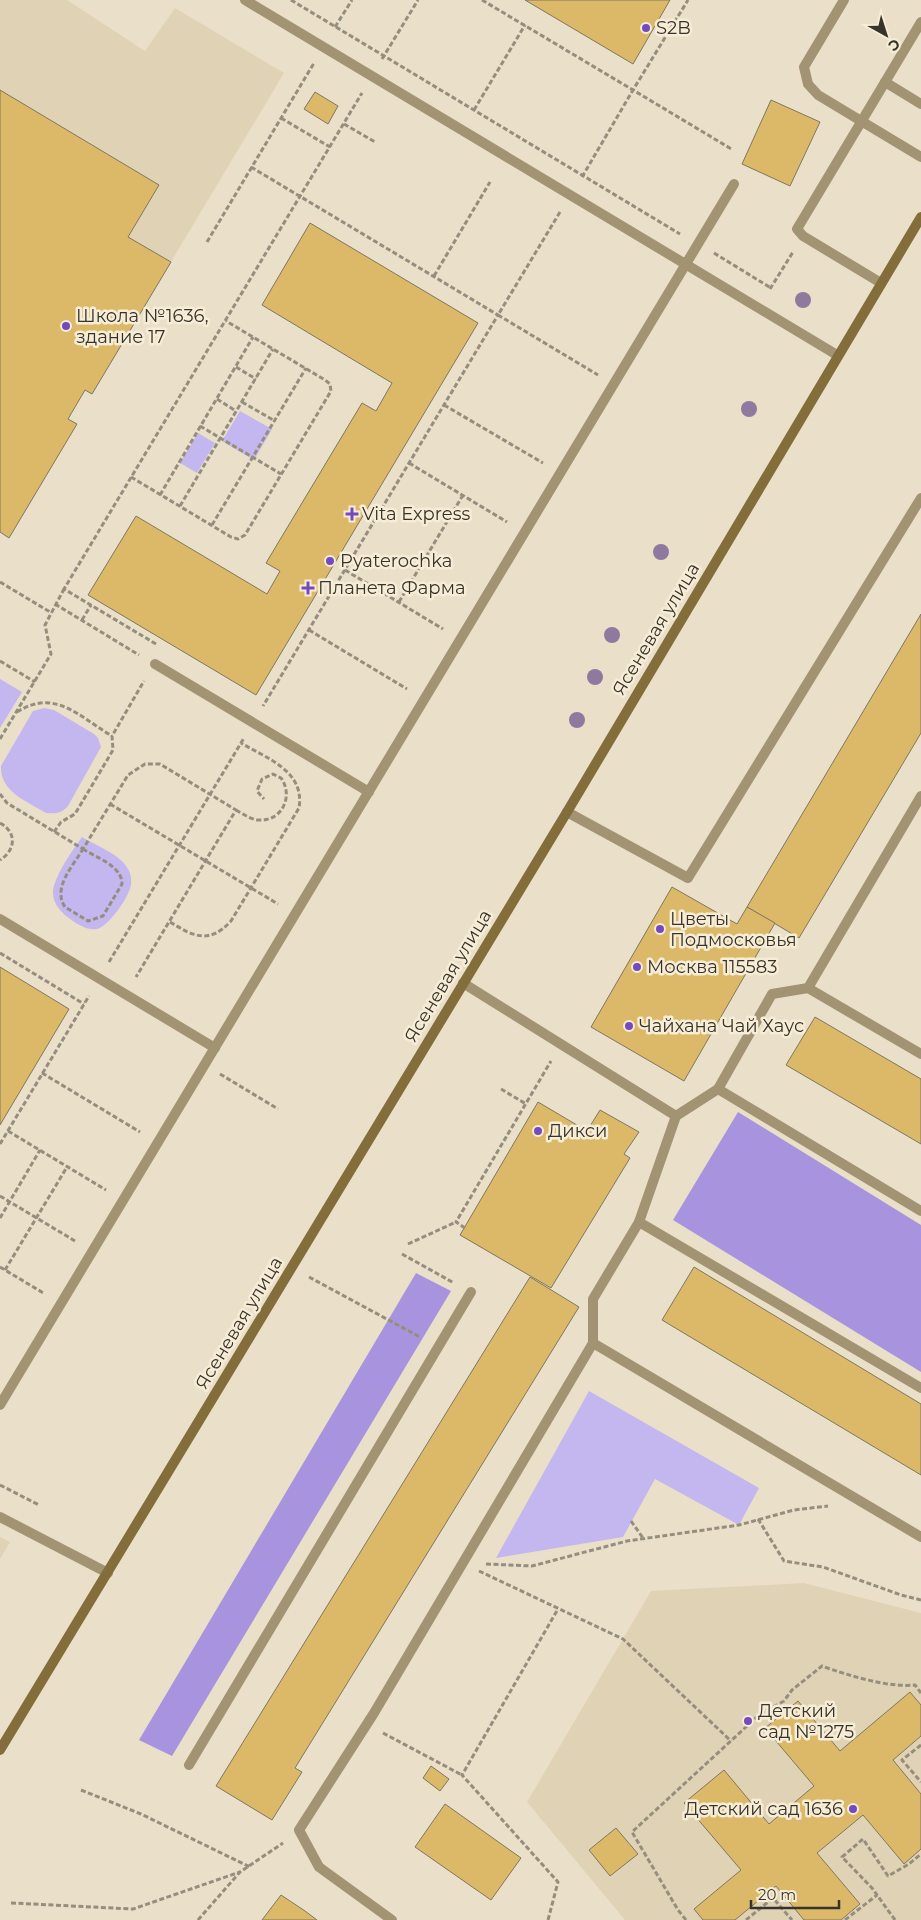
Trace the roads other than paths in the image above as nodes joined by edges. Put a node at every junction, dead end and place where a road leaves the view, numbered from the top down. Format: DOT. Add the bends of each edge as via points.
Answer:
graph roads {
  1 [pos="244,0"];
  2 [pos="844,0"];
  3 [pos="921,22"];
  4 [pos="885,82"];
  5 [pos="921,104"];
  6 [pos="862,122"];
  7 [pos="921,157"];
  8 [pos="734,184"];
  9 [pos="920,222"];
  10 [pos="686,265"];
  11 [pos="881,283"];
  12 [pos="837,355"];
  13 [pos="921,498"];
  14 [pos="155,664"];
  15 [pos="369,792"];
  16 [pos="921,796"];
  17 [pos="567,812"];
  18 [pos="0,919"];
  19 [pos="463,983"];
  20 [pos="808,988"];
  21 [pos="215,1048"];
  22 [pos="921,1054"];
  23 [pos="718,1089"];
  24 [pos="676,1116"];
  25 [pos="921,1211"];
  26 [pos="639,1222"];
  27 [pos="471,1292"];
  28 [pos="593,1343"];
  29 [pos="921,1388"];
  30 [pos="0,1405"];
  31 [pos="0,1517"];
  32 [pos="921,1537"];
  33 [pos="108,1573"];
  34 [pos="0,1750"];
  35 [pos="189,1765"];
  36 [pos="392,1920"];
  1 -- 10 [label="lane"];
  2 -- 6 [label="lane" via="804,67 805,76 818,95"];
  3 -- 4 [label="lane"];
  4 -- 5 [label="lane"];
  4 -- 6 [label="lane"];
  6 -- 7 [label="lane"];
  6 -- 11 [label="lane" via="798,232"];
  8 -- 10 [label="lane"];
  9 -- 11 [label="main road, Ясеневая улица"];
  10 -- 12 [label="lane"];
  10 -- 15 [label="lane"];
  11 -- 12 [label="main road, Ясеневая улица"];
  12 -- 17 [label="main road, Ясеневая улица"];
  13 -- 17 [label="lane" via="688,878"];
  14 -- 15 [label="lane"];
  15 -- 21 [label="lane"];
  16 -- 20 [label="lane"];
  17 -- 19 [label="main road, Ясеневая улица"];
  18 -- 21 [label="lane"];
  19 -- 24 [label="lane"];
  19 -- 33 [label="main road, Ясеневая улица"];
  20 -- 22 [label="lane"];
  20 -- 23 [label="lane" via="772,994"];
  21 -- 30 [label="lane"];
  23 -- 24 [label="lane"];
  23 -- 25 [label="lane"];
  24 -- 26 [label="lane"];
  26 -- 28 [label="lane" via="593,1299"];
  26 -- 29 [label="lane"];
  27 -- 35 [label="lane"];
  28 -- 32 [label="lane"];
  28 -- 36 [label="lane" via="463,1564 299,1830 319,1867"];
  31 -- 33 [label="lane"];
  33 -- 34 [label="main road, Ясеневая улица"];
}
